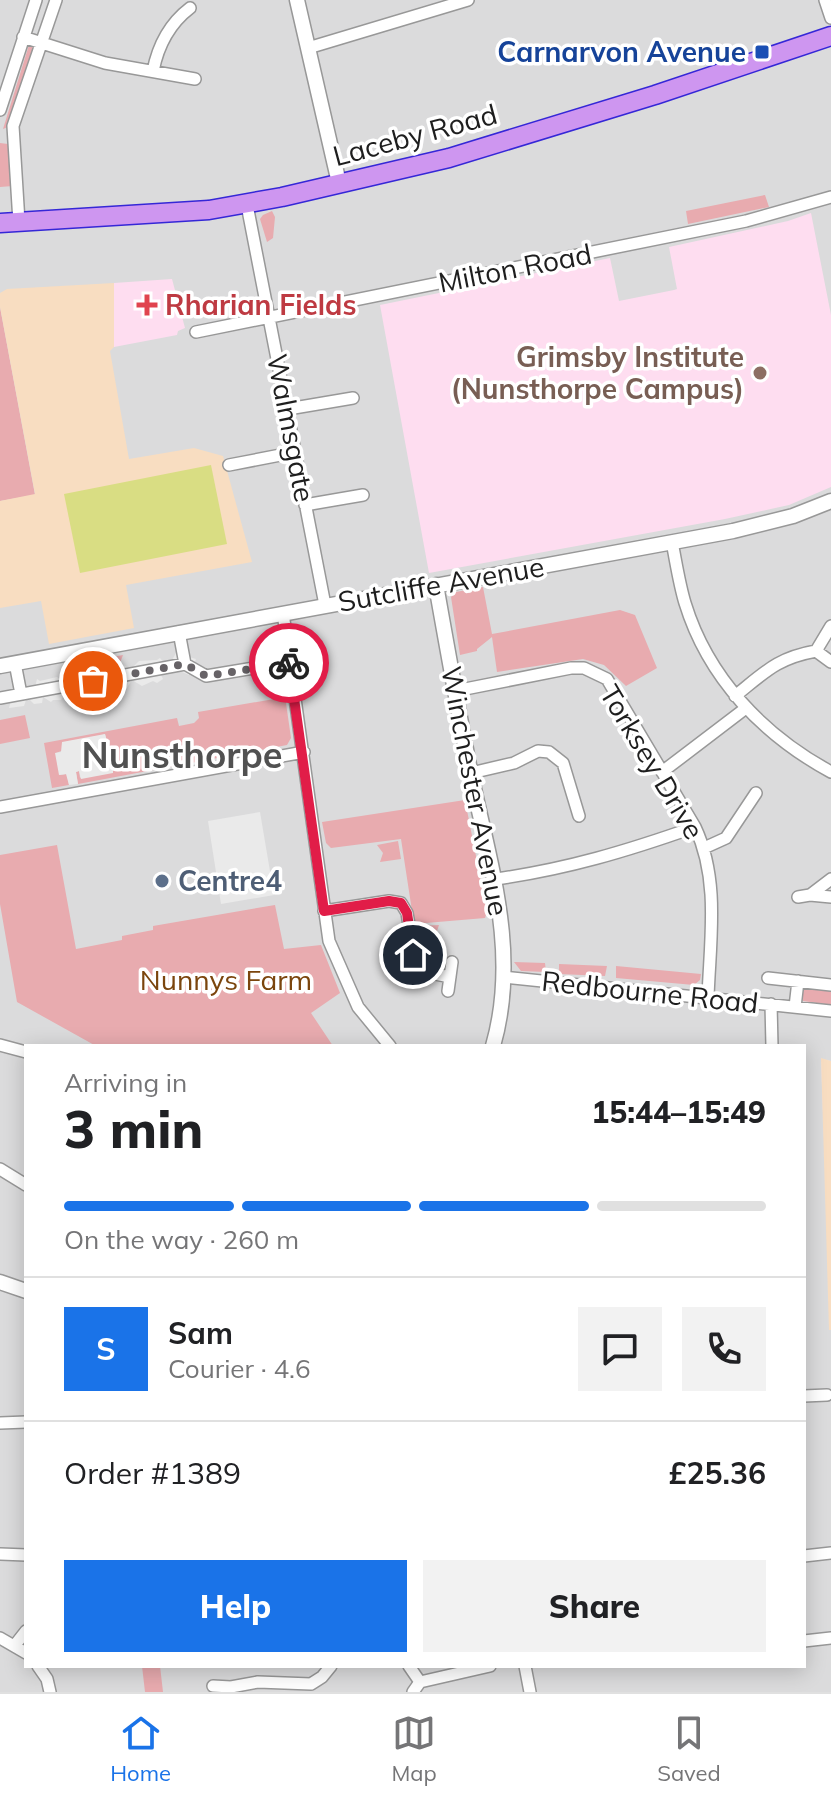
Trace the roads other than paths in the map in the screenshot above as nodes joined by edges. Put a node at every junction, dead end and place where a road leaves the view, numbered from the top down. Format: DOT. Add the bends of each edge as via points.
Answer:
graph roads {
  1 [pos="36,0"];
  2 [pos="56,0"];
  3 [pos="297,0"];
  4 [pos="468,0"];
  5 [pos="825,0"];
  6 [pos="190,8"];
  7 [pos="831,18"];
  8 [pos="831,36"];
  9 [pos="23,37"];
  10 [pos="41,42"];
  11 [pos="308,48"];
  12 [pos="153,71"];
  13 [pos="195,79"];
  14 [pos="0,110"];
  15 [pos="6,135"];
  16 [pos="339,183"];
  17 [pos="831,197"];
  18 [pos="247,205"];
  19 [pos="19,222"];
  20 [pos="0,223"];
  21 [pos="270,317"];
  22 [pos="196,332"];
  23 [pos="353,398"];
  24 [pos="288,409"];
  25 [pos="296,452"];
  26 [pos="229,465"];
  27 [pos="363,495"];
  28 [pos="831,501"];
  29 [pos="305,505"];
  30 [pos="672,542"];
  31 [pos="436,585"];
  32 [pos="325,605"];
  33 [pos="283,613"];
  34 [pos="831,626"];
  35 [pos="179,632"];
  36 [pos="816,651"];
  37 [pos="289,662"];
  38 [pos="831,662"];
  39 [pos="8,664"];
  40 [pos="185,664"];
  41 [pos="455,691"];
  42 [pos="21,694"];
  43 [pos="735,696"];
  44 [pos="0,698"];
  45 [pos="746,708"];
  46 [pos="304,752"];
  47 [pos="662,772"];
  48 [pos="831,772"];
  49 [pos="471,773"];
  50 [pos="756,793"];
  51 [pos="0,807"];
  52 [pos="579,816"];
  53 [pos="695,827"];
  54 [pos="704,848"];
  55 [pos="496,879"];
  56 [pos="831,879"];
  57 [pos="831,897"];
  58 [pos="324,911"];
  59 [pos="452,962"];
  60 [pos="450,977"];
  61 [pos="504,977"];
  62 [pos="768,978"];
  63 [pos="798,981"];
  64 [pos="831,985"];
  65 [pos="448,991"];
  66 [pos="708,997"];
  67 [pos="771,1004"];
  68 [pos="795,1007"];
  69 [pos="831,1011"];
  70 [pos="388,1044"];
  71 [pos="493,1044"];
  72 [pos="772,1044"];
  73 [pos="0,1045"];
  74 [pos="24,1051"];
  75 [pos="0,1169"];
  76 [pos="24,1184"];
  77 [pos="0,1282"];
  78 [pos="24,1290"];
  79 [pos="827,1395"];
  80 [pos="806,1396"];
  81 [pos="24,1422"];
  82 [pos="0,1423"];
  83 [pos="831,1553"];
  84 [pos="0,1554"];
  85 [pos="24,1555"];
  86 [pos="806,1556"];
  87 [pos="24,1634"];
  88 [pos="0,1638"];
  89 [pos="831,1638"];
  90 [pos="806,1641"];
  91 [pos="15,1645"];
  92 [pos="24,1652"];
  93 [pos="39,1668"];
  94 [pos="330,1668"];
  95 [pos="410,1668"];
  96 [pos="483,1668"];
  97 [pos="525,1668"];
  98 [pos="213,1686"];
  99 [pos="318,1687"];
  100 [pos="417,1687"];
  101 [pos="231,1690"];
  102 [pos="50,1692"];
  103 [pos="530,1692"];
  1 -- 9 [label="street"];
  2 -- 10 [label="street"];
  3 -- 11 [label="street"];
  4 -- 11 [label="street"];
  5 -- 7 [label="street"];
  6 -- 12 [label="street" via="165,37"];
  8 -- 16 [label="highway, Laceby Road" via="449,158"];
  9 -- 10 [label="street"];
  9 -- 14 [label="street"];
  10 -- 12 [label="street" via="105,63"];
  10 -- 15 [label="street"];
  11 -- 16 [label="street"];
  12 -- 13 [label="street"];
  15 -- 19 [label="street"];
  16 -- 18 [label="highway, Laceby Road"];
  17 -- 21 [label="street, Milton Road" via="746,221"];
  18 -- 19 [label="highway, Laceby Road"];
  18 -- 21 [label="street, Walmsgate"];
  19 -- 20 [label="highway, Laceby Road"];
  21 -- 22 [label="street, Milton Road"];
  21 -- 24 [label="street, Walmsgate"];
  23 -- 24 [label="street"];
  24 -- 25 [label="street, Walmsgate"];
  25 -- 26 [label="street"];
  25 -- 29 [label="street, Walmsgate"];
  27 -- 29 [label="street"];
  28 -- 30 [label="street, Sutcliffe Avenue" via="763,525"];
  29 -- 32 [label="street, Walmsgate"];
  30 -- 31 [label="street, Sutcliffe Avenue"];
  30 -- 43 [label="street" via="685,605 699,640"];
  31 -- 32 [label="street, Sutcliffe Avenue"];
  31 -- 41 [label="street, Winchester Avenue"];
  32 -- 33 [label="street, Sutcliffe Avenue"];
  33 -- 35 [label="street, Sutcliffe Avenue"];
  33 -- 37 [label="street"];
  34 -- 36 [label="street"];
  35 -- 39 [label="street, Sutcliffe Avenue"];
  35 -- 40 [label="street"];
  36 -- 38 [label="street"];
  36 -- 43 [label="street" via="777,662"];
  37 -- 40 [label="street" via="206,676"];
  37 -- 46 [label="street"];
  39 -- 42 [label="street"];
  40 -- 42 [label="street"];
  41 -- 47 [label="street, Torksey Drive" via="571,668 595,672 612,686"];
  41 -- 49 [label="street, Winchester Avenue"];
  42 -- 44 [label="street"];
  43 -- 45 [label="street"];
  45 -- 47 [label="street"];
  45 -- 48 [label="street" via="785,745"];
  46 -- 51 [label="street"];
  46 -- 58 [label="street"];
  47 -- 53 [label="street, Torksey Drive"];
  49 -- 52 [label="street" via="549,752 563,763"];
  49 -- 55 [label="street, Winchester Avenue"];
  50 -- 54 [label="street" via="726,838"];
  53 -- 54 [label="street, Torksey Drive"];
  53 -- 55 [label="street" via="613,855"];
  54 -- 66 [label="street, Torksey Drive" via="712,898"];
  55 -- 61 [label="street, Winchester Avenue"];
  56 -- 57 [label="street" via="804,896"];
  58 -- 60 [label="street" via="401,903 415,960 430,973"];
  58 -- 70 [label="street" via="334,958 358,1007"];
  59 -- 60 [label="street"];
  60 -- 65 [label="street"];
  61 -- 66 [label="street, Redbourne Road"];
  61 -- 71 [label="street, Winchester Avenue"];
  62 -- 63 [label="street, Redbourne Road"];
  63 -- 64 [label="street, Redbourne Road"];
  63 -- 68 [label="street, Redbourne Road"];
  66 -- 67 [label="street, Redbourne Road"];
  67 -- 68 [label="street, Redbourne Road"];
  67 -- 72 [label="street"];
  68 -- 69 [label="street, Redbourne Road"];
  73 -- 74 [label="street"];
  75 -- 76 [label="street"];
  77 -- 78 [label="street"];
  79 -- 80 [label="street"];
  81 -- 82 [label="street"];
  83 -- 86 [label="street"];
  84 -- 85 [label="street"];
  87 -- 91 [label="street"];
  88 -- 91 [label="street"];
  89 -- 90 [label="street"];
  91 -- 92 [label="street"];
  93 -- 102 [label="street"];
  94 -- 99 [label="street"];
  95 -- 100 [label="street"];
  96 -- 100 [label="street"];
  97 -- 103 [label="street"];
  98 -- 101 [label="street"];
  99 -- 101 [label="street" via="258,1682"];
}
